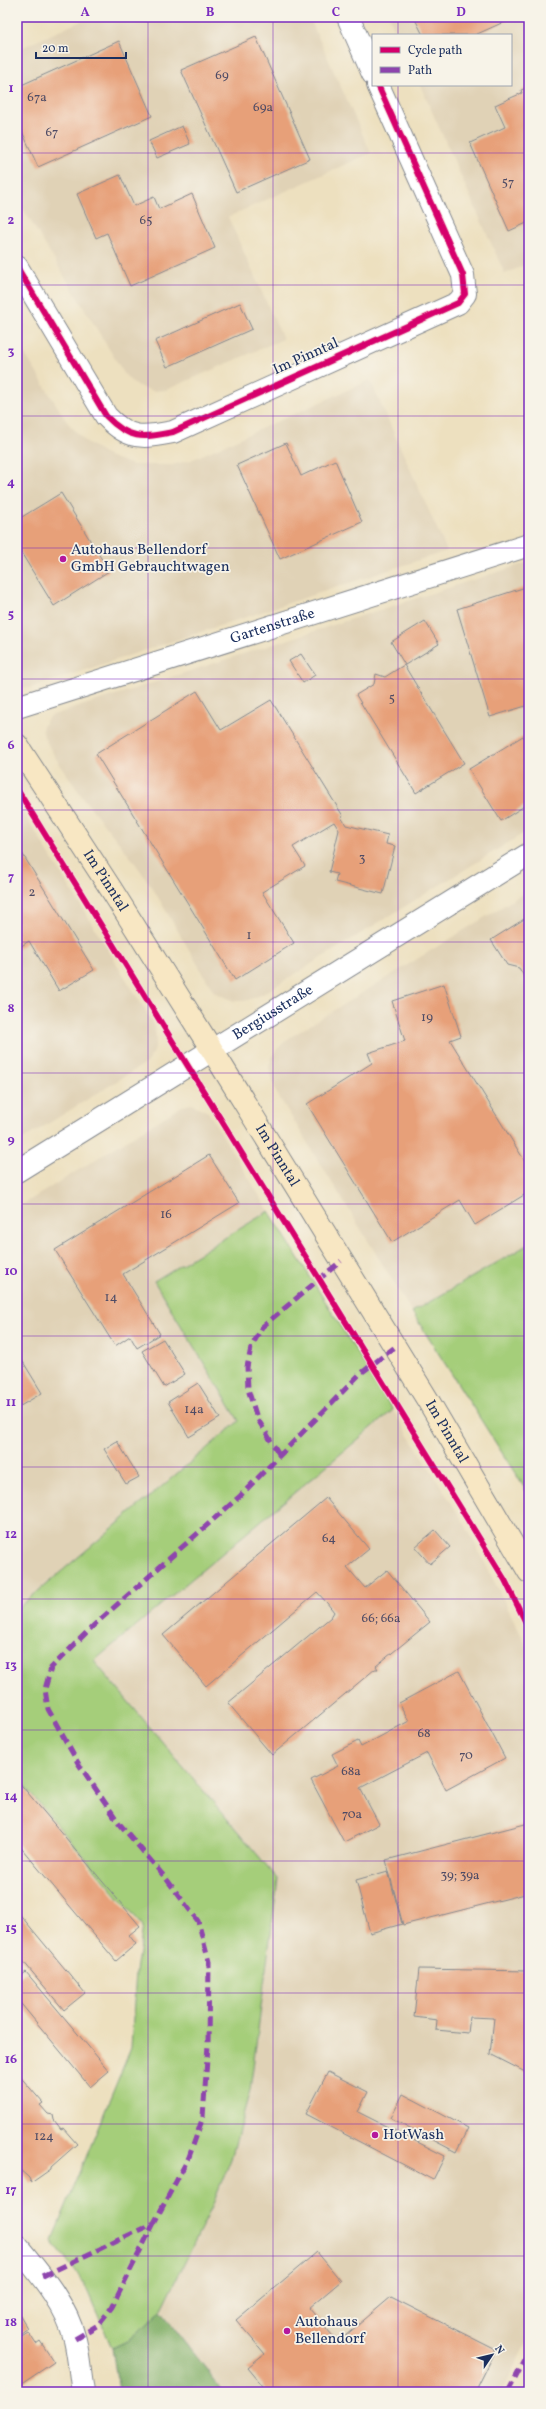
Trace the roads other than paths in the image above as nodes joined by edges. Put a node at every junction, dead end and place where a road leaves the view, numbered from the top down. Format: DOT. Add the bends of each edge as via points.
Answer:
graph roads {
  1 [pos="348,17"];
  2 [pos="372,72"];
  3 [pos="378,86"];
  4 [pos="17,268"];
  5 [pos="529,546"];
  6 [pos="17,707"];
  7 [pos="17,746"];
  8 [pos="529,854"];
  9 [pos="212,1050"];
  10 [pos="17,1171"];
  11 [pos="529,1572"];
  12 [pos="17,2246"];
  13 [pos="83,2392"];
  1 -- 2 [label="street"];
  3 -- 4 [label="street, Im Pinntal" via="463,275 465,294 458,303 173,432 133,436 118,428 106,416"];
  5 -- 6 [label="street, Gartenstraße"];
  7 -- 9 [label="main road, Im Pinntal"];
  8 -- 9 [label="street, Bergiusstraße"];
  9 -- 10 [label="street, Bergiusstraße"];
  9 -- 11 [label="main road, Im Pinntal" via="429,1402"];
  12 -- 13 [label="street" via="43,2276 60,2304 75,2339"];
}
